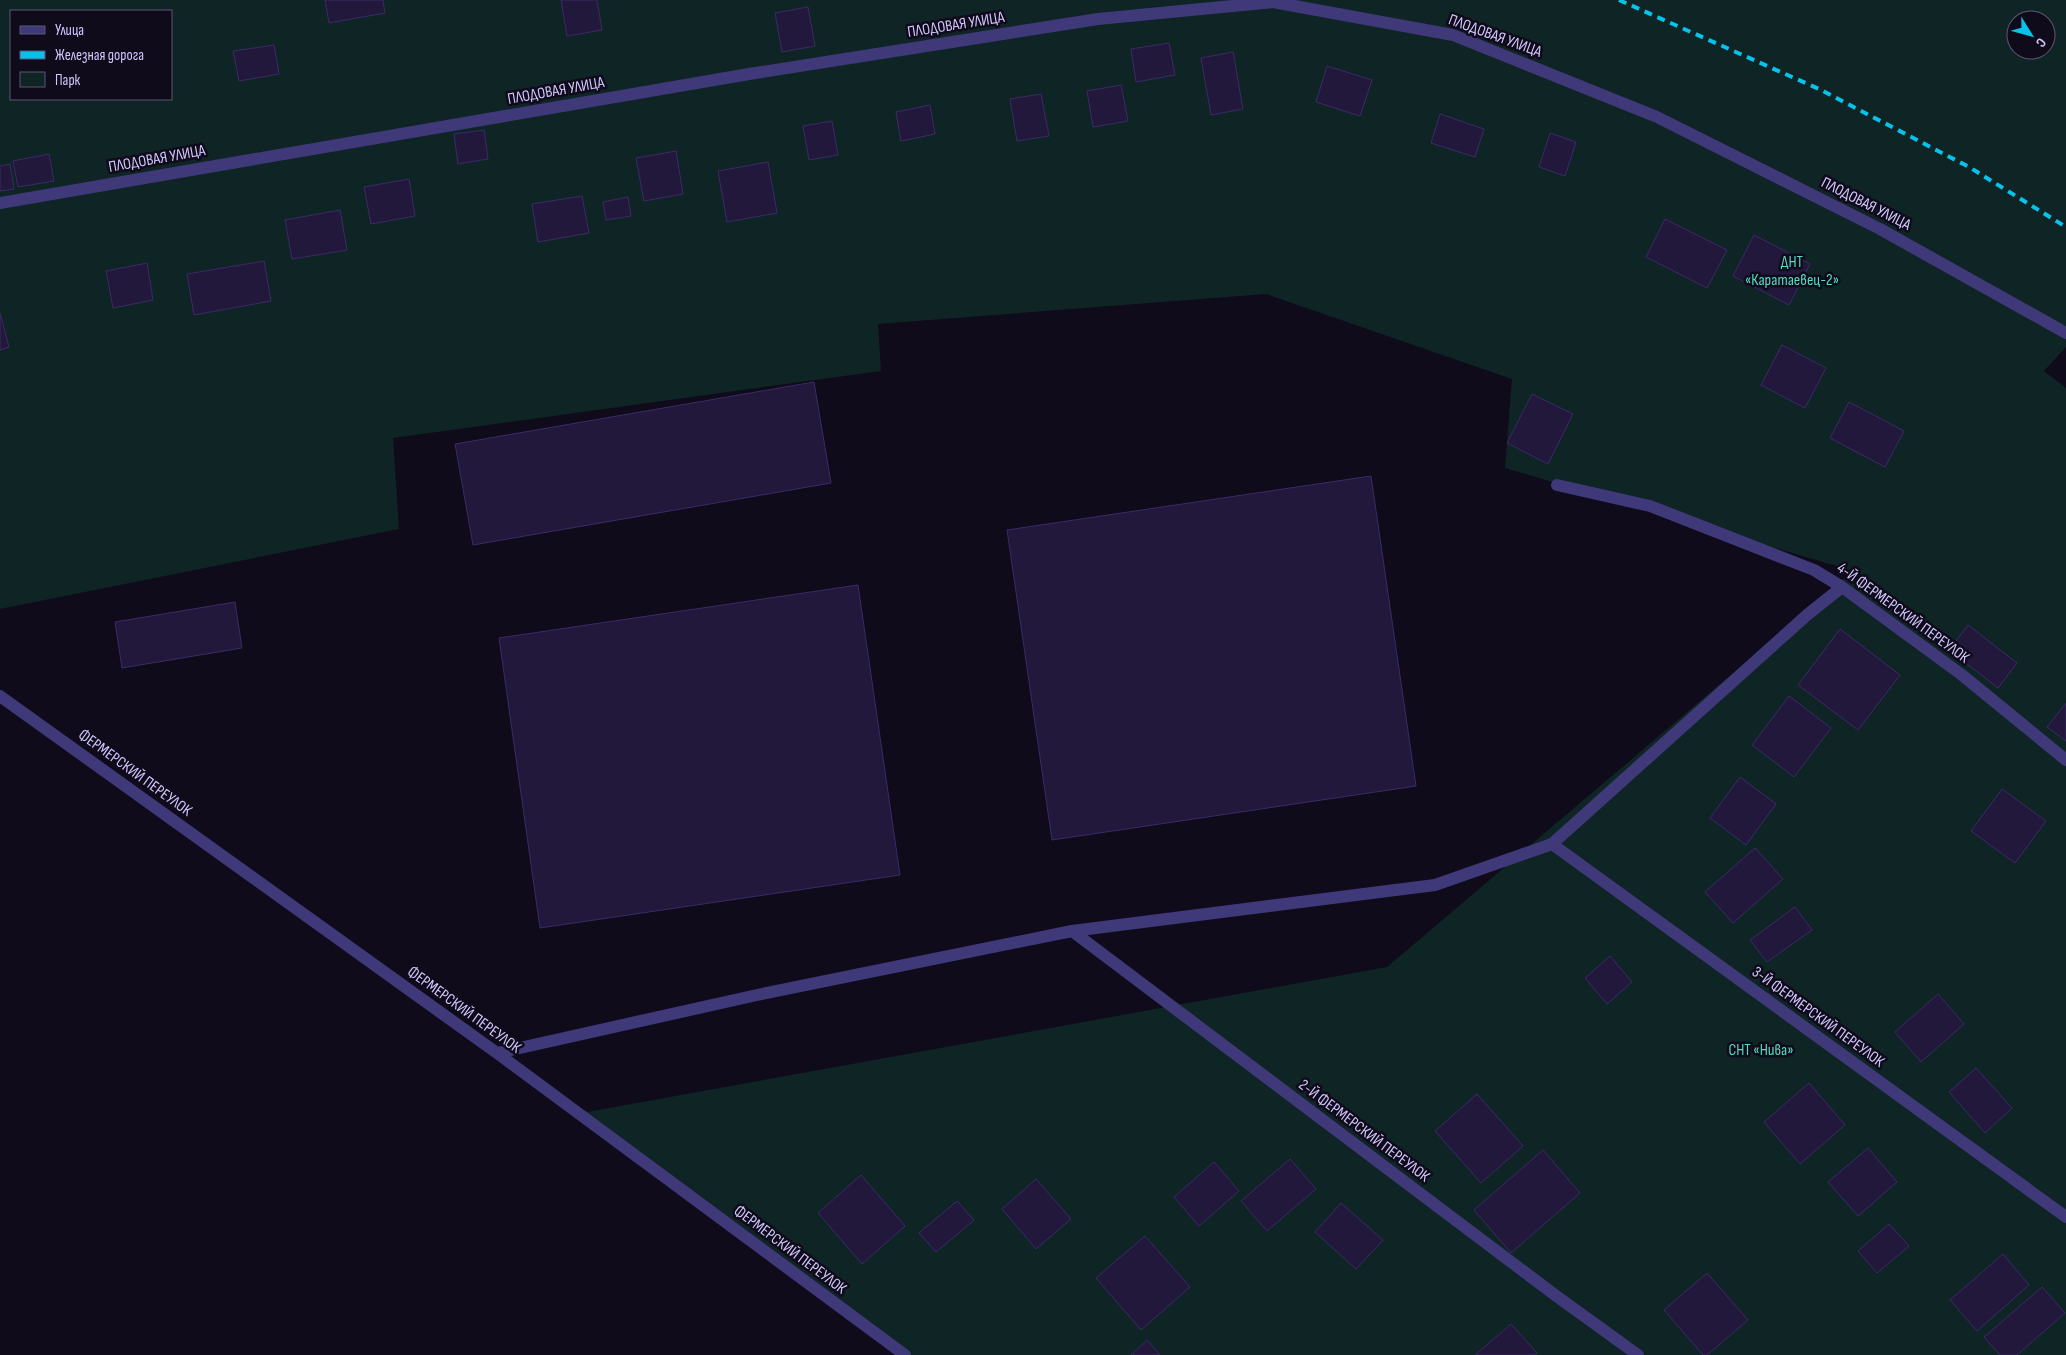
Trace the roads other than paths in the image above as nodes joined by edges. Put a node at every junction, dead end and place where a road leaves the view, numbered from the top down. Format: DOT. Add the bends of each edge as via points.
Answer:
graph roads {
  1 [pos="0,202"];
  2 [pos="2066,333"];
  3 [pos="1556,485"];
  4 [pos="1842,587"];
  5 [pos="0,696"];
  6 [pos="2066,760"];
  7 [pos="1552,844"];
  8 [pos="1072,931"];
  9 [pos="497,1053"];
  10 [pos="2066,1217"];
  11 [pos="905,1355"];
  12 [pos="1638,1355"];
  1 -- 2 [label="street, ПЛОДОВАЯ УЛИЦА" via="730,77 1088,20 1273,2 1453,35 1657,117 1880,229"];
  3 -- 4 [label="street, 4-Й ФЕРМЕРСКИЙ ПЕРЕУЛОК" via="1650,506 1814,570"];
  4 -- 6 [label="street, 4-Й ФЕРМЕРСКИЙ ПЕРЕУЛОК" via="1962,675"];
  4 -- 7 [label="street"];
  5 -- 9 [label="street, ФЕРМЕРСКИЙ ПЕРЕУЛОК"];
  7 -- 8 [label="street" via="1435,885"];
  7 -- 10 [label="street, 3-Й ФЕРМЕРСКИЙ ПЕРЕУЛОК"];
  8 -- 9 [label="street" via="757,995"];
  8 -- 12 [label="street, 2-Й ФЕРМЕРСКИЙ ПЕРЕУЛОК"];
  9 -- 11 [label="street, ФЕРМЕРСКИЙ ПЕРЕУЛОК"];
}
